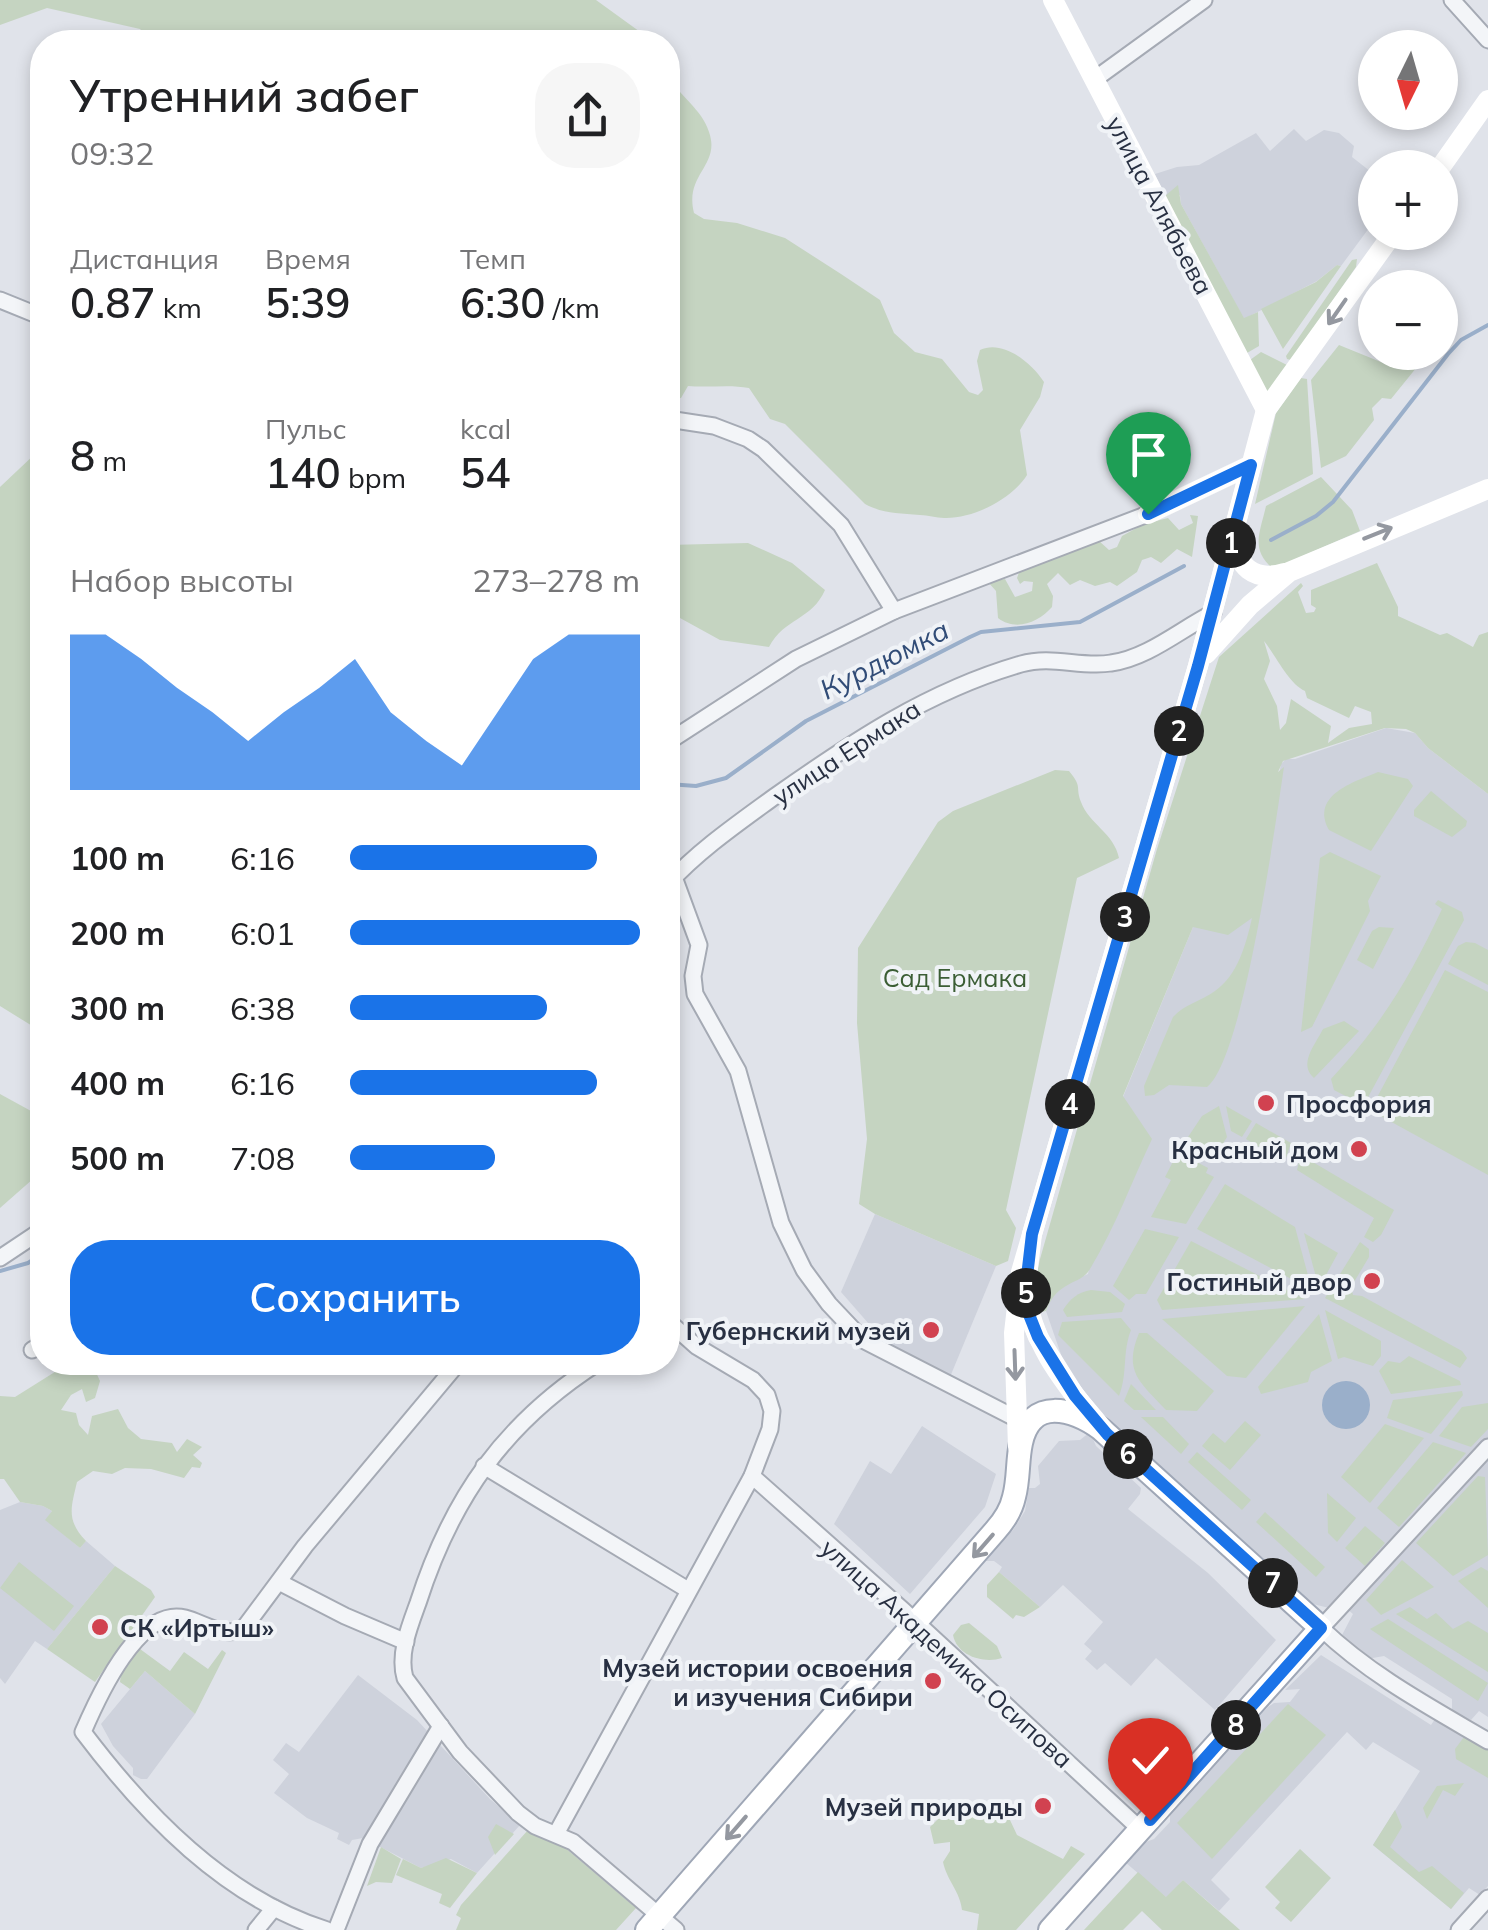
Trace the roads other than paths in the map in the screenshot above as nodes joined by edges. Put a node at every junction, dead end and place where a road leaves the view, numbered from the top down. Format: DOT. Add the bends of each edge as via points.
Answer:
graph roads {
  1 [pos="1053,0"];
  2 [pos="1204,0"];
  3 [pos="1452,0"];
  4 [pos="1488,40"];
  5 [pos="1094,79"];
  6 [pos="1488,100"];
  7 [pos="1453,150"];
  8 [pos="1381,250"];
  9 [pos="0,300"];
  10 [pos="30,311"];
  11 [pos="1266,410"];
  12 [pos="680,421"];
  13 [pos="1251,465"];
  14 [pos="1488,489"];
  15 [pos="1236,524"];
  16 [pos="1289,572"];
  17 [pos="894,610"];
  18 [pos="1213,613"];
  19 [pos="1198,666"];
  20 [pos="680,734"];
  21 [pos="680,873"];
  22 [pos="680,900"];
  23 [pos="1032,1234"];
  24 [pos="30,1238"];
  25 [pos="0,1258"];
  26 [pos="680,1332"];
  27 [pos="448,1375"];
  28 [pos="580,1375"];
  29 [pos="1017,1418"];
  30 [pos="1101,1429"];
  31 [pos="1488,1447"];
  32 [pos="1018,1459"];
  33 [pos="484,1466"];
  34 [pos="752,1476"];
  35 [pos="278,1582"];
  36 [pos="688,1590"];
  37 [pos="917,1622"];
  38 [pos="1321,1628"];
  39 [pos="406,1642"];
  40 [pos="442,1726"];
  41 [pos="1488,1742"];
  42 [pos="1141,1830"];
  43 [pos="556,1834"];
  44 [pos="1488,1898"];
  45 [pos="274,1908"];
  46 [pos="661,1925"];
  47 [pos="256,1930"];
  48 [pos="326,1930"];
  49 [pos="336,1930"];
  50 [pos="1050,1930"];
  51 [pos="1459,1930"];
  1 -- 5 [label="main road, улица Алябьева"];
  2 -- 5 [label="street"];
  3 -- 4 [label="street"];
  5 -- 11 [label="main road, улица Алябьева"];
  6 -- 7 [label="main road"];
  8 -- 11 [label="main road, one-way"];
  9 -- 10 [label="street"];
  11 -- 13 [label="main road"];
  12 -- 17 [label="street" via="714,426 763,450 841,524"];
  13 -- 15 [label="main road"];
  13 -- 17 [label="street" via="1148,514"];
  16 -- 14 [label="main road, one-way"];
  15 -- 16 [label="main road" via="1245,568 1266,577"];
  15 -- 18 [label="main road"];
  16 -- 19 [label="main road" via="1250,604"];
  17 -- 20 [label="street" via="796,660"];
  18 -- 19 [label="main road"];
  18 -- 21 [label="street, улица Ермака" via="1114,663 1027,662 934,696 835,754"];
  19 -- 23 [label="main road"];
  22 -- 29 [label="street" via="700,945 694,994 738,1071 780,1224 815,1287 863,1340"];
  23 -- 29 [label="main road, one-way" via="1014,1314"];
  23 -- 30 [label="main road" via="1026,1285 1032,1321 1062,1378"];
  24 -- 25 [label="street"];
  26 -- 34 [label="street" via="763,1388 770,1402 771,1420"];
  27 -- 35 [label="street"];
  28 -- 33 [label="street" via="526,1418"];
  29 -- 32 [label="main road"];
  30 -- 32 [label="main road" via="1074,1412 1044,1412 1025,1431"];
  30 -- 38 [label="main road"];
  31 -- 38 [label="street"];
  32 -- 37 [label="main road, one-way" via="1005,1519"];
  33 -- 36 [label="street"];
  33 -- 39 [label="street" via="445,1531"];
  34 -- 36 [label="street"];
  34 -- 37 [label="street, улица Академика Осипова"];
  35 -- 39 [label="street"];
  35 -- 45 [label="street" via="236,1633 177,1616 149,1626 108,1680 83,1732 149,1812"];
  36 -- 43 [label="street"];
  37 -- 42 [label="street, улица Академика Осипова"];
  37 -- 46 [label="main road, one-way"];
  38 -- 41 [label="street" via="1389,1682"];
  38 -- 42 [label="main road"];
  39 -- 40 [label="street" via="406,1678"];
  40 -- 43 [label="street" via="509,1804"];
  40 -- 49 [label="street" via="370,1844"];
  42 -- 50 [label="main road"];
  43 -- 46 [label="street" via="573,1842"];
  44 -- 51 [label="street"];
  45 -- 47 [label="street"];
  45 -- 48 [label="street"];
}
